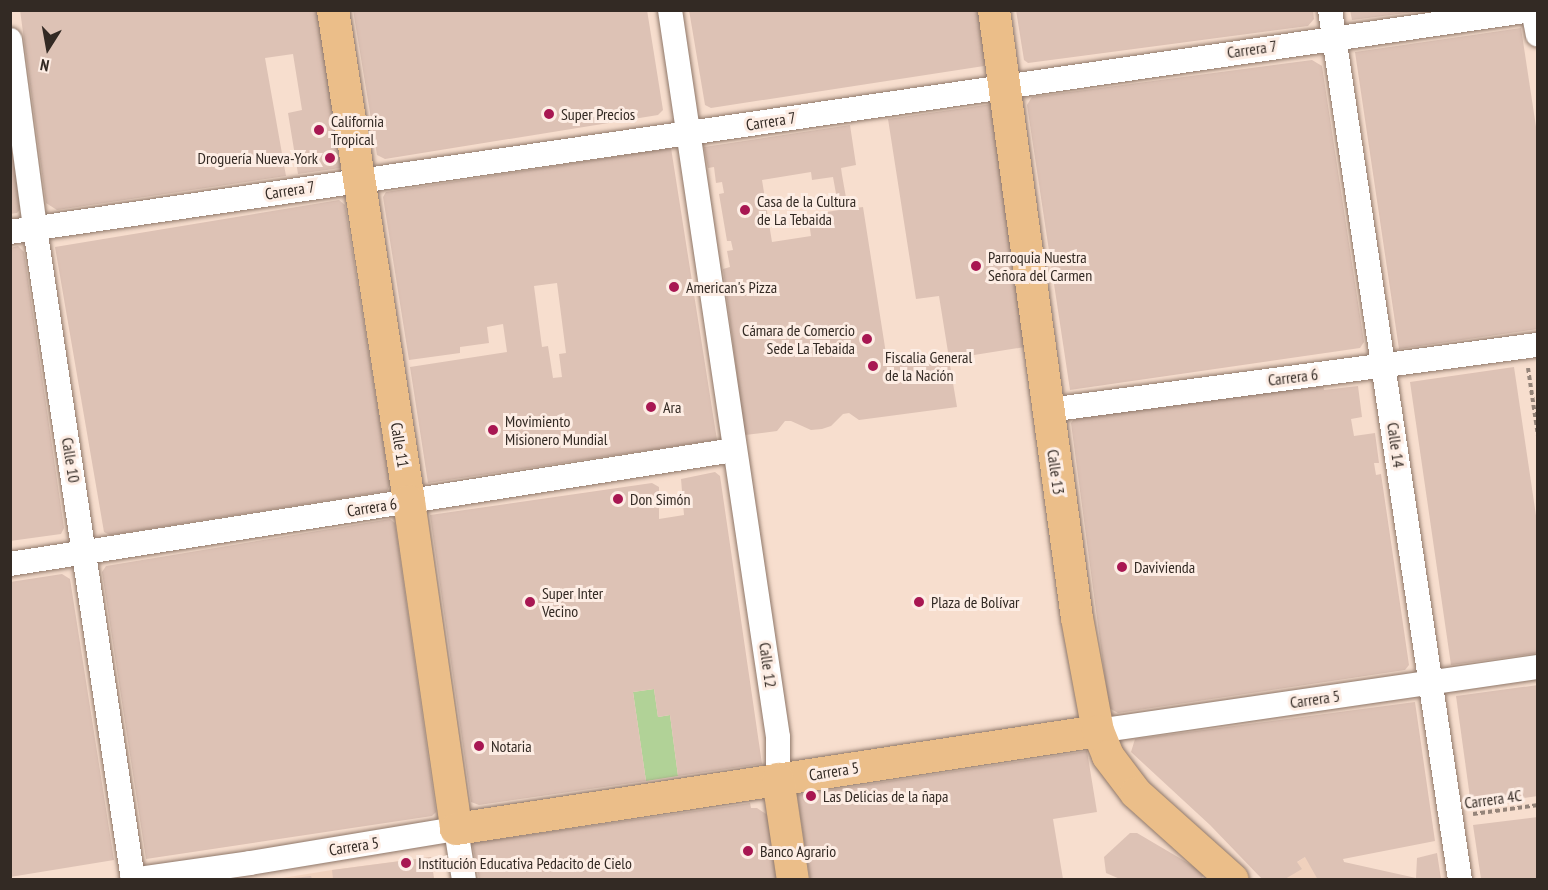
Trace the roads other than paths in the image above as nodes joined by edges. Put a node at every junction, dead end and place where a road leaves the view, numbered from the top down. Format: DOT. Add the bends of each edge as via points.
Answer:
graph roads {
  1 [pos="333,10"];
  2 [pos="670,10"];
  3 [pos="994,10"];
  4 [pos="1330,10"];
  5 [pos="1532,10"];
  6 [pos="1538,35"];
  7 [pos="1334,37"];
  8 [pos="10,40"];
  9 [pos="1004,86"];
  10 [pos="688,133"];
  11 [pos="359,179"];
  12 [pos="35,228"];
  13 [pos="10,232"];
  14 [pos="1532,346"];
  15 [pos="1384,365"];
  16 [pos="1049,410"];
  17 [pos="734,450"];
  18 [pos="409,501"];
  19 [pos="85,553"];
  20 [pos="10,564"];
  21 [pos="1538,667"];
  22 [pos="1430,682"];
  23 [pos="1098,731"];
  24 [pos="778,779"];
  25 [pos="456,829"];
  26 [pos="133,879"];
  27 [pos="464,879"];
  28 [pos="793,879"];
  29 [pos="1233,879"];
  30 [pos="1460,879"];
  1 -- 11 [label="main road, Calle 11"];
  2 -- 10 [label="street, Calle 12"];
  3 -- 9 [label="main road, Calle 13"];
  4 -- 7 [label="street, Calle 14"];
  5 -- 6 [label="street"];
  5 -- 7 [label="street, Carrera 7"];
  7 -- 9 [label="street, Carrera 7"];
  7 -- 15 [label="street, Calle 14"];
  8 -- 12 [label="street, Calle 10"];
  9 -- 10 [label="street, Carrera 7"];
  9 -- 16 [label="main road, Calle 13"];
  10 -- 11 [label="street, Carrera 7"];
  10 -- 17 [label="street, Calle 12"];
  11 -- 12 [label="street, Carrera 7"];
  11 -- 18 [label="main road, Calle 11"];
  12 -- 13 [label="street, Carrera 7"];
  12 -- 19 [label="street, Calle 10"];
  14 -- 15 [label="street, Carrera 6"];
  15 -- 16 [label="street, Carrera 6"];
  15 -- 22 [label="street, Calle 14"];
  16 -- 23 [label="main road, Calle 13" via="1077,618"];
  17 -- 18 [label="street, Carrera 6"];
  17 -- 24 [label="street, Calle 12" via="778,737"];
  18 -- 19 [label="street, Carrera 6"];
  18 -- 25 [label="main road, Calle 11"];
  19 -- 20 [label="street, Carrera 6"];
  19 -- 26 [label="street, Calle 10"];
  21 -- 22 [label="street, Carrera 5"];
  22 -- 23 [label="street, Carrera 5"];
  22 -- 30 [label="street, Calle 14"];
  23 -- 24 [label="main road, Carrera 5"];
  23 -- 29 [label="main road, Calle 13" via="1108,756 1136,793"];
  24 -- 25 [label="main road, Carrera 5"];
  24 -- 28 [label="main road, Calle 12"];
  25 -- 26 [label="street, Carrera 5"];
  25 -- 27 [label="street, Calle 11"];
}
